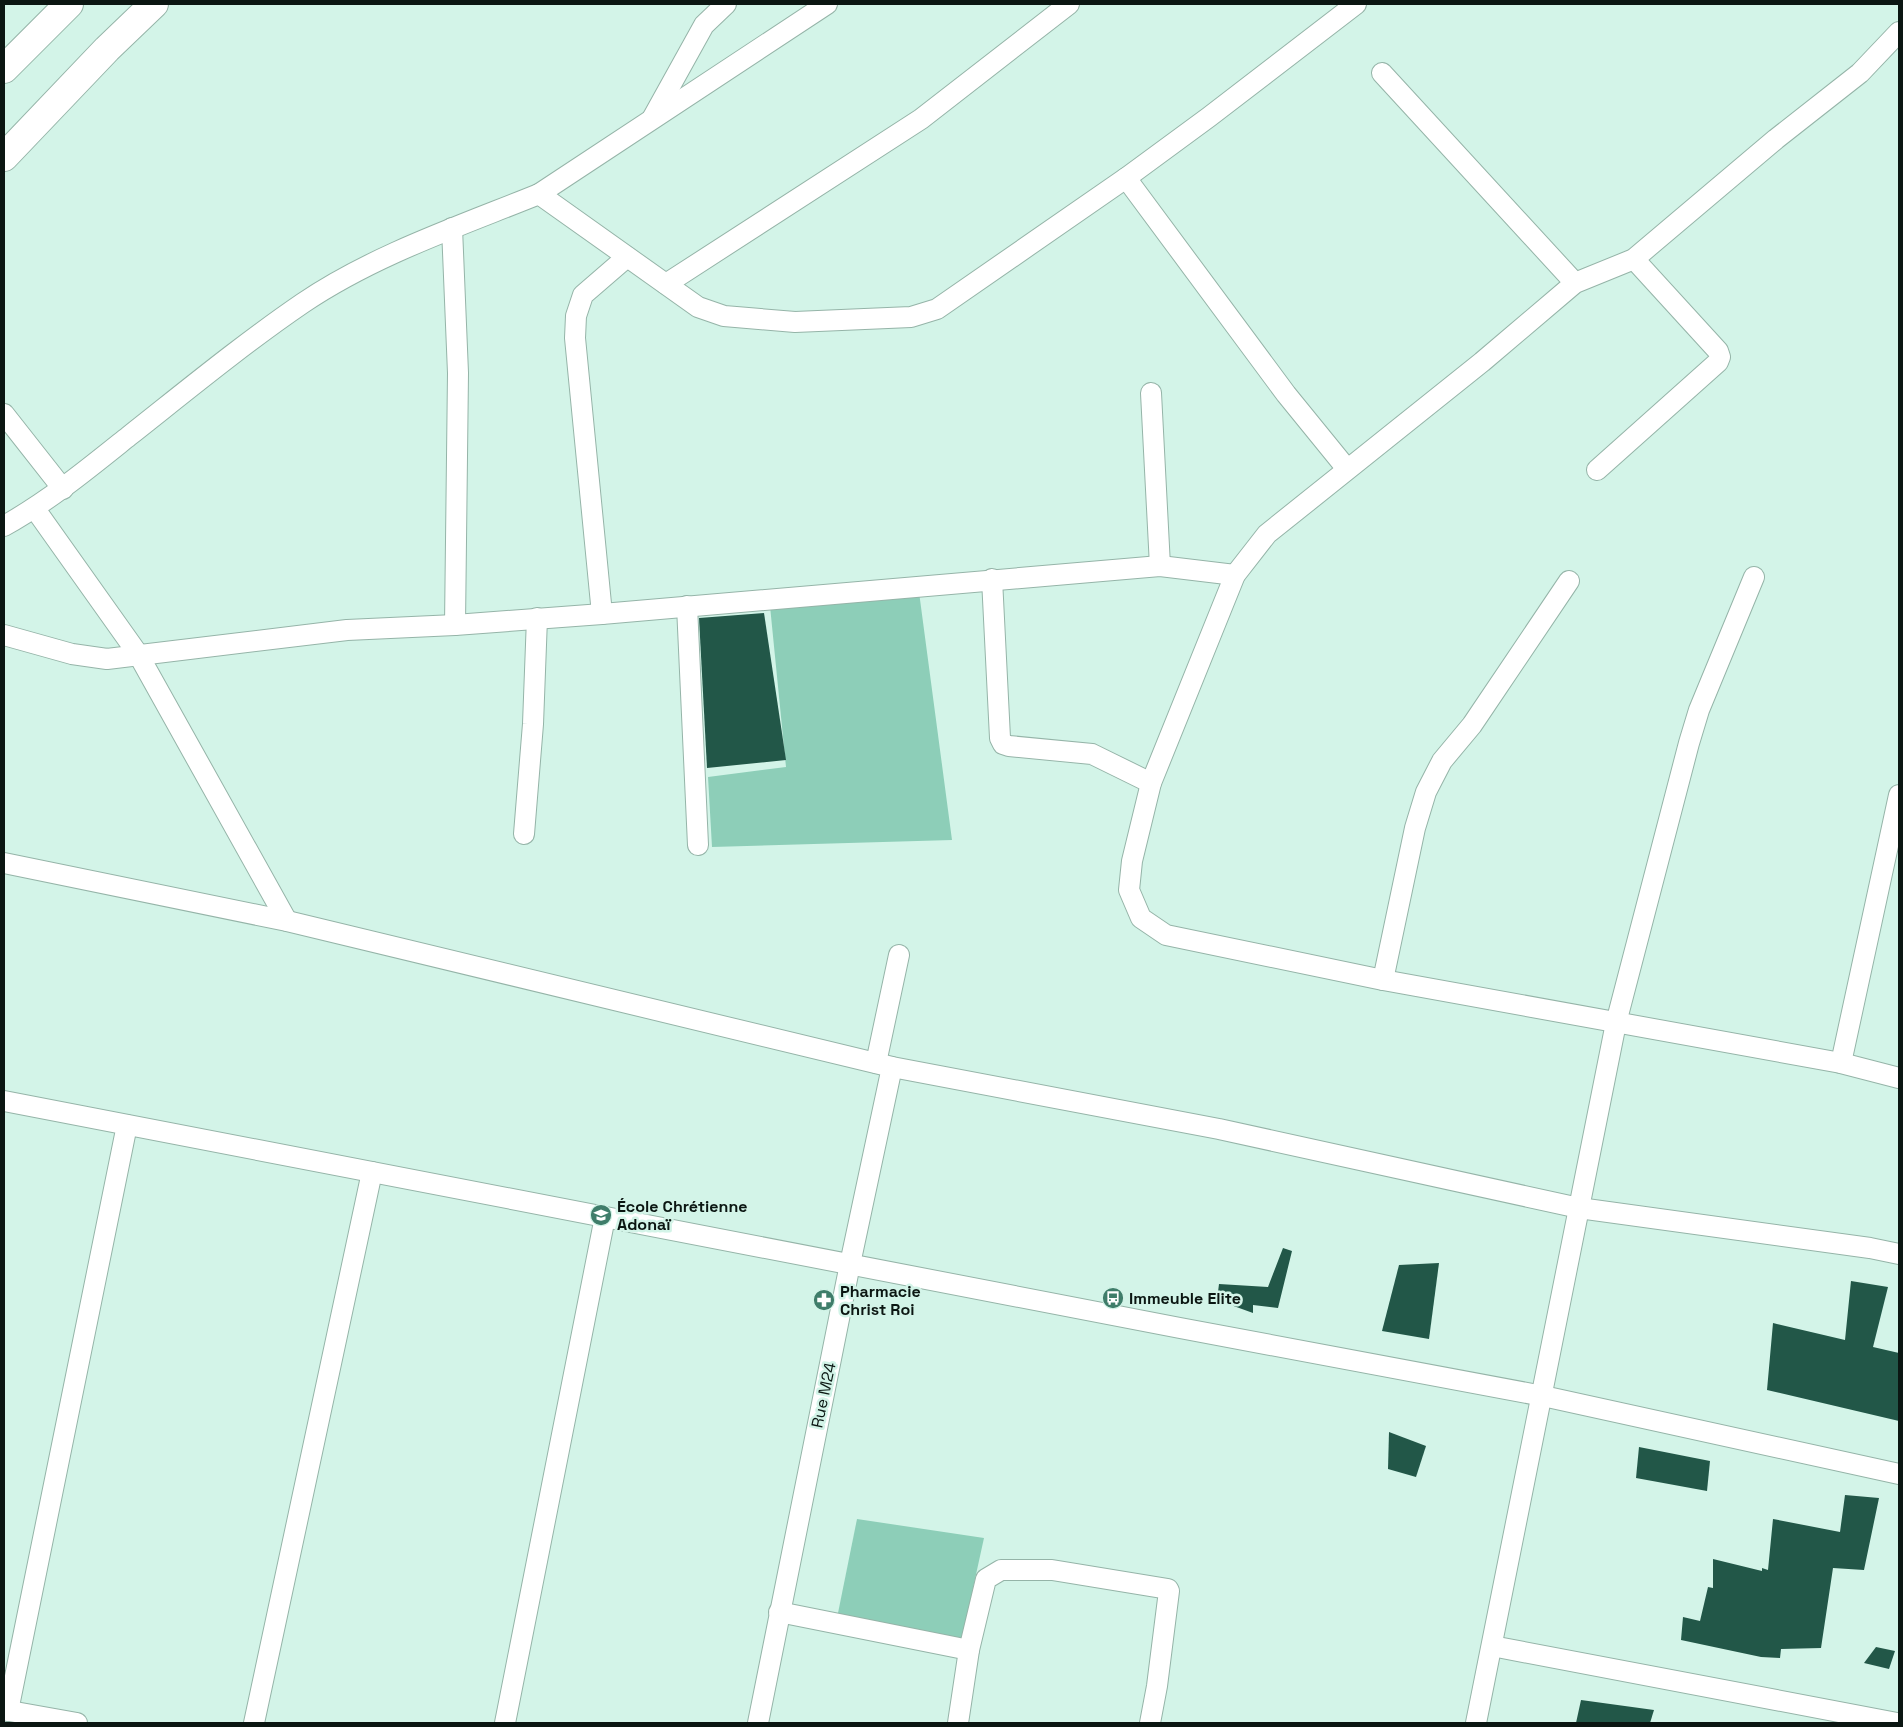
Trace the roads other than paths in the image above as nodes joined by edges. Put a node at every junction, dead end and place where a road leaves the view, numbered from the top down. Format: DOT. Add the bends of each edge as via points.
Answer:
graph roads {
  1 [pos="69,4"];
  2 [pos="154,4"];
  3 [pos="726,4"];
  4 [pos="827,4"];
  5 [pos="1069,4"];
  6 [pos="1356,4"];
  7 [pos="1899,32"];
  8 [pos="4,69"];
  9 [pos="1382,73"];
  10 [pos="650,121"];
  11 [pos="4,157"];
  12 [pos="1126,178"];
  13 [pos="539,194"];
  14 [pos="452,228"];
  15 [pos="627,257"];
  16 [pos="1634,259"];
  17 [pos="666,284"];
  18 [pos="1575,284"];
  19 [pos="1151,393"];
  20 [pos="4,414"];
  21 [pos="1347,469"];
  22 [pos="1597,470"];
  23 [pos="63,489"];
  24 [pos="35,509"];
  25 [pos="4,526"];
  26 [pos="1160,566"];
  27 [pos="1235,575"];
  28 [pos="1754,577"];
  29 [pos="992,579"];
  30 [pos="1570,581"];
  31 [pos="686,606"];
  32 [pos="602,614"];
  33 [pos="538,618"];
  34 [pos="455,625"];
  35 [pos="4,635"];
  36 [pos="138,654"];
  37 [pos="1152,783"];
  38 [pos="1899,795"];
  39 [pos="524,834"];
  40 [pos="698,845"];
  41 [pos="4,863"];
  42 [pos="286,920"];
  43 [pos="898,955"];
  44 [pos="1383,980"];
  45 [pos="1616,1023"];
  46 [pos="1841,1063"];
  47 [pos="884,1065"];
  48 [pos="1899,1078"];
  49 [pos="4,1101"];
  50 [pos="127,1125"];
  51 [pos="372,1172"];
  52 [pos="1579,1208"];
  53 [pos="605,1217"];
  54 [pos="1899,1254"];
  55 [pos="850,1264"];
  56 [pos="1542,1396"];
  57 [pos="1899,1474"];
  58 [pos="779,1612"];
  59 [pos="1492,1646"];
  60 [pos="969,1650"];
  61 [pos="6,1710"];
  62 [pos="77,1723"];
  63 [pos="254,1723"];
  64 [pos="505,1723"];
  65 [pos="758,1723"];
  66 [pos="958,1723"];
  67 [pos="1150,1723"];
  68 [pos="1476,1723"];
  69 [pos="1897,1723"];
  1 -- 8 [label="highway"];
  2 -- 11 [label="highway"];
  3 -- 10 [label="street" via="704,25"];
  4 -- 10 [label="street"];
  5 -- 17 [label="street" via="921,118"];
  6 -- 12 [label="street"];
  7 -- 16 [label="street" via="1860,73"];
  9 -- 18 [label="street"];
  10 -- 13 [label="street"];
  12 -- 17 [label="street" via="937,309 911,317 795,322 724,316 698,306"];
  12 -- 21 [label="street" via="1286,394"];
  13 -- 14 [label="street"];
  13 -- 15 [label="street"];
  14 -- 23 [label="street" via="352,273 303,303"];
  14 -- 34 [label="street" via="458,373"];
  15 -- 17 [label="street"];
  15 -- 32 [label="street" via="583,295 576,316 575,338"];
  16 -- 18 [label="street"];
  16 -- 22 [label="street" via="1720,357"];
  18 -- 21 [label="street"];
  19 -- 26 [label="street"];
  20 -- 23 [label="street"];
  21 -- 27 [label="street" via="1268,534"];
  23 -- 24 [label="street"];
  24 -- 25 [label="street"];
  24 -- 36 [label="street"];
  26 -- 27 [label="street"];
  26 -- 29 [label="street"];
  27 -- 37 [label="street"];
  28 -- 45 [label="street" via="1699,710"];
  29 -- 31 [label="street"];
  29 -- 37 [label="street" via="1000,738 1004,744 1092,754"];
  30 -- 44 [label="street" via="1472,725 1442,761 1426,792 1415,828"];
  31 -- 32 [label="street"];
  31 -- 40 [label="street"];
  32 -- 33 [label="street"];
  33 -- 34 [label="street"];
  33 -- 39 [label="street"];
  34 -- 36 [label="street" via="346,630"];
  35 -- 36 [label="street" via="72,654 107,659"];
  36 -- 42 [label="street"];
  37 -- 44 [label="street" via="1132,861 1129,890 1142,918 1166,935"];
  38 -- 46 [label="street"];
  41 -- 42 [label="street"];
  42 -- 47 [label="street"];
  43 -- 47 [label="street, Rue M24"];
  44 -- 45 [label="street"];
  45 -- 46 [label="street"];
  45 -- 52 [label="street"];
  46 -- 48 [label="street"];
  47 -- 52 [label="street" via="1219,1129"];
  47 -- 55 [label="street, Rue M24"];
  49 -- 50 [label="street"];
  50 -- 51 [label="street"];
  50 -- 61 [label="street"];
  51 -- 53 [label="street"];
  51 -- 63 [label="street"];
  52 -- 54 [label="street"];
  52 -- 56 [label="street"];
  53 -- 55 [label="street"];
  53 -- 64 [label="street"];
  55 -- 56 [label="street"];
  55 -- 58 [label="street, Rue M24"];
  56 -- 57 [label="street"];
  56 -- 59 [label="street"];
  58 -- 60 [label="street"];
  58 -- 65 [label="street, Rue M24"];
  59 -- 68 [label="street"];
  59 -- 69 [label="street"];
  60 -- 66 [label="street"];
  60 -- 67 [label="street" via="986,1578 1001,1570 1052,1570 1165,1587 1169,1591"];
  61 -- 62 [label="street"];
}
